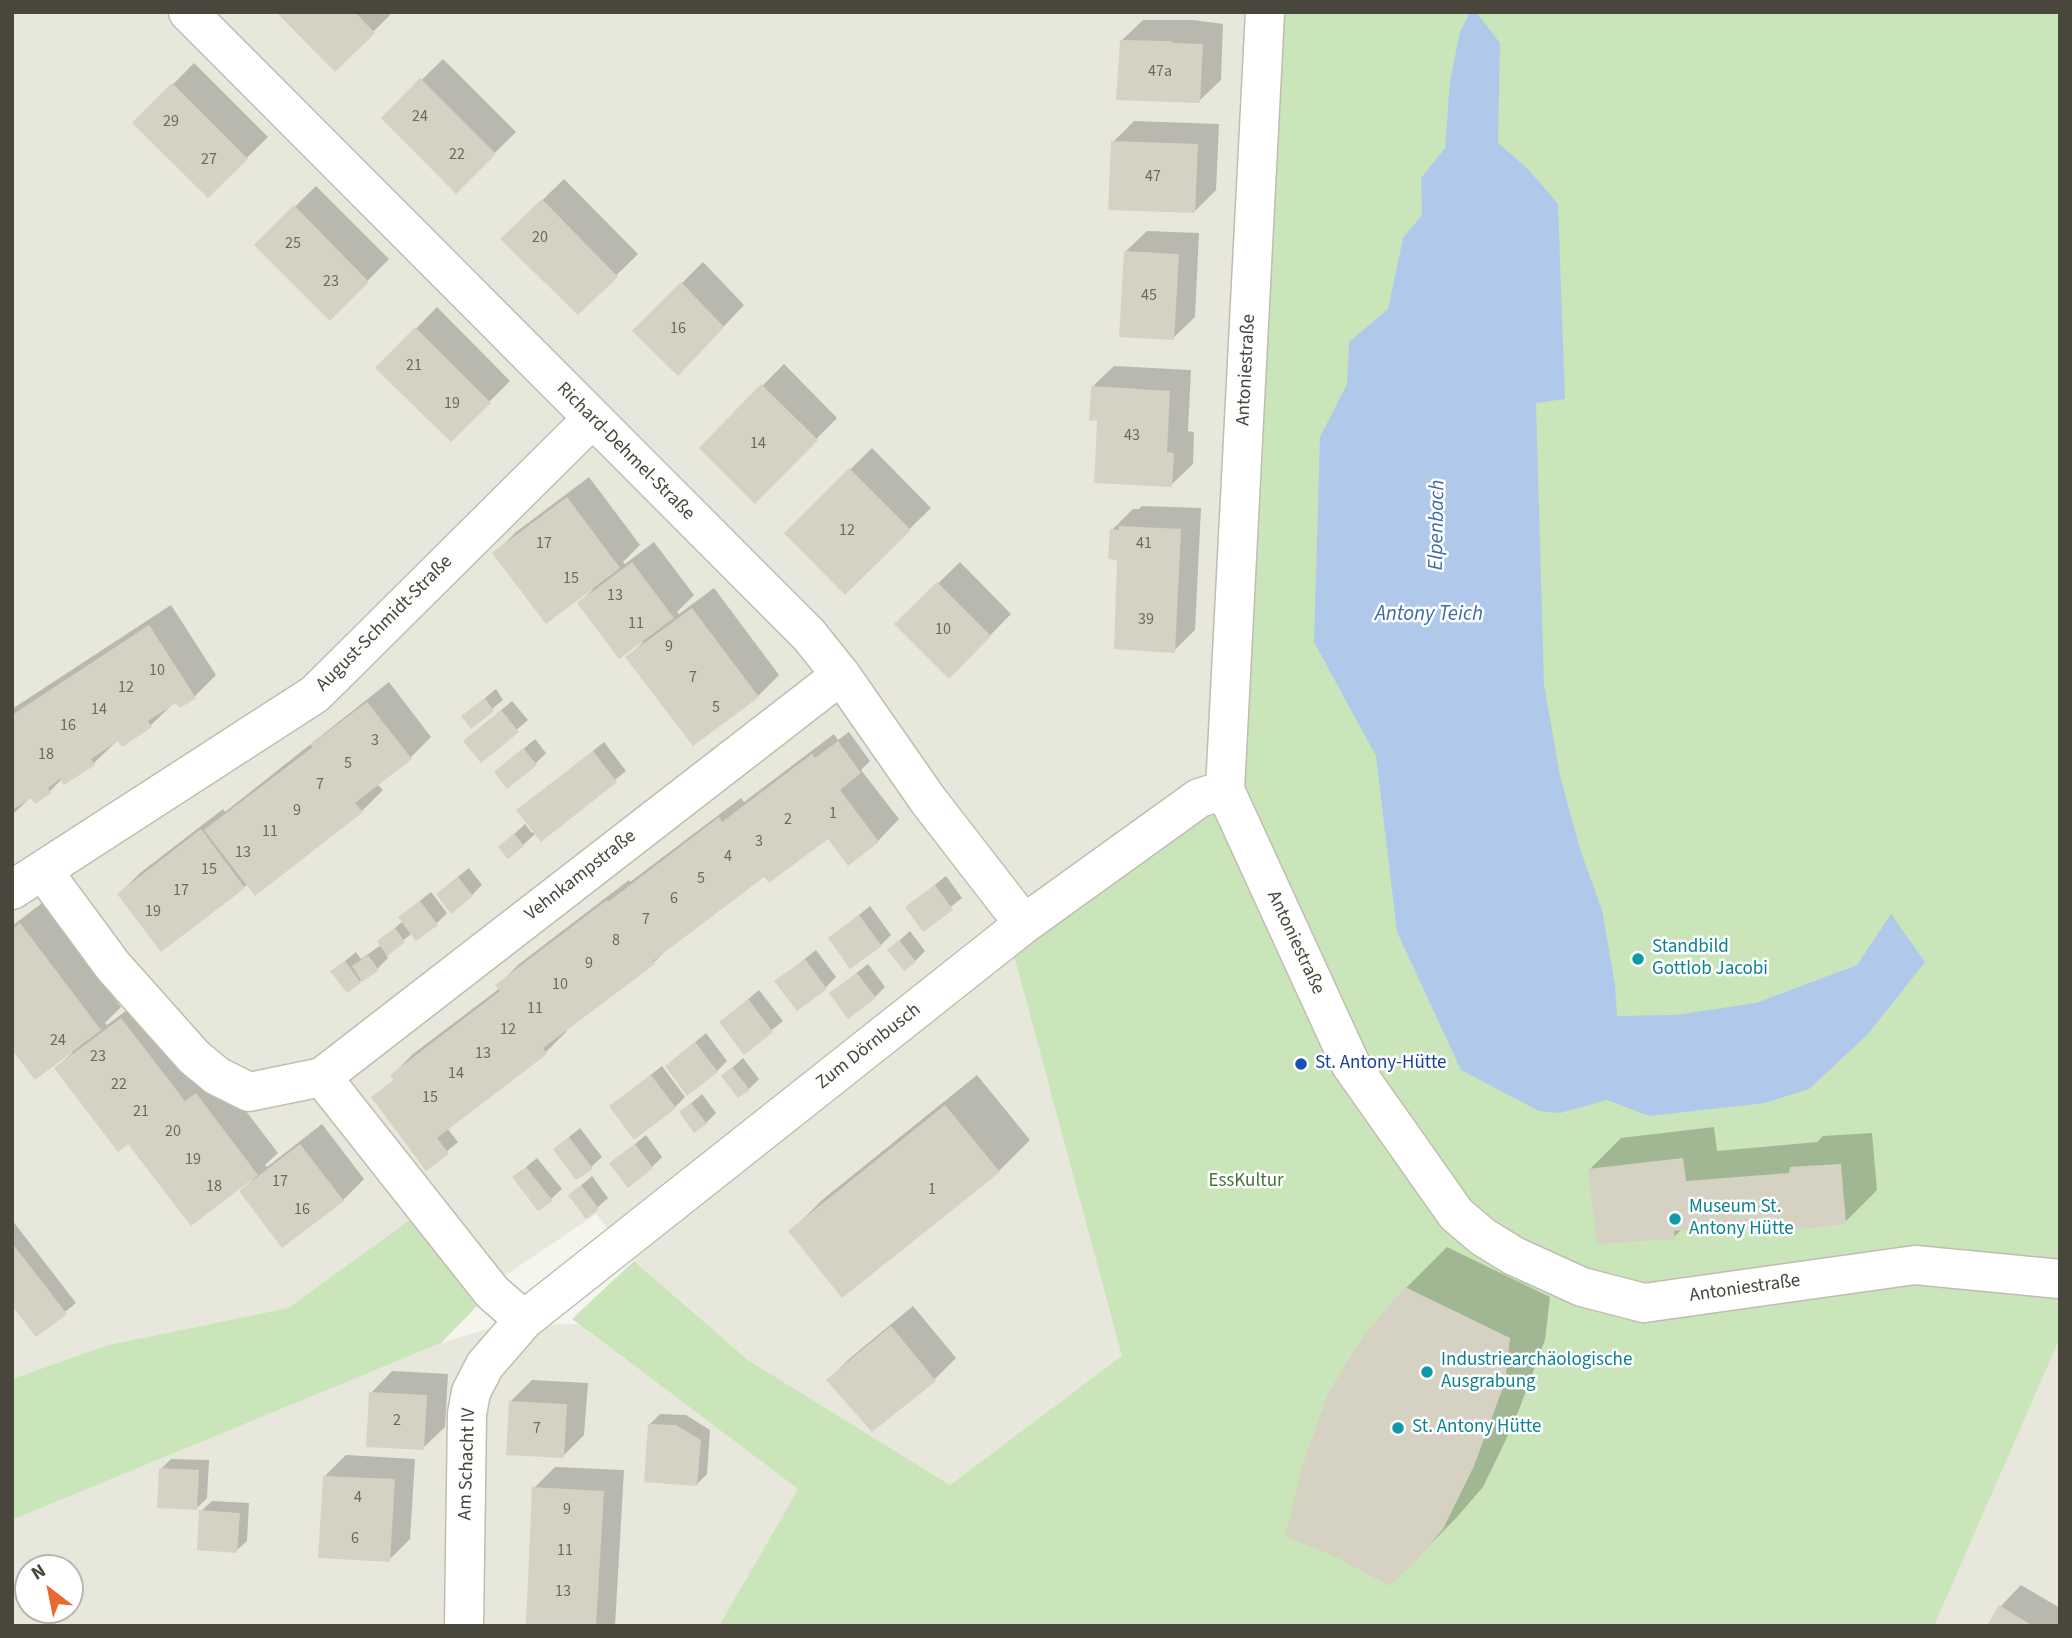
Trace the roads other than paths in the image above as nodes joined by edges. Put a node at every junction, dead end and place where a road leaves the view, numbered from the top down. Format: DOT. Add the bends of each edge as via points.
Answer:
graph roads {
  1 [pos="188,12"];
  2 [pos="1265,12"];
  3 [pos="592,418"];
  4 [pos="841,676"];
  5 [pos="1225,790"];
  6 [pos="28,880"];
  7 [pos="1024,924"];
  8 [pos="322,1077"];
  9 [pos="2060,1279"];
  10 [pos="524,1320"];
  11 [pos="464,1626"];
  1 -- 3 [label="street, Richard-Dehmel-Straße"];
  2 -- 5 [label="street, Antoniestraße"];
  3 -- 4 [label="street, Richard-Dehmel-Straße" via="809,635"];
  3 -- 6 [label="street, August-Schmidt-Straße" via="315,694"];
  4 -- 7 [label="street, Richard-Dehmel-Straße" via="928,800"];
  4 -- 8 [label="street, Vehnkampstraße"];
  5 -- 7 [label="street, Zum Dörnbusch" via="1199,798"];
  5 -- 9 [label="street, Antoniestraße" via="1351,1065 1456,1214 1514,1256 1583,1287 1644,1303 1915,1265"];
  6 -- 8 [label="street, Vehnkampstraße" via="217,1076 249,1092"];
  7 -- 10 [label="street, Zum Dörnbusch"];
  8 -- 10 [label="street" via="492,1292"];
  10 -- 11 [label="street, Am Schacht IV" via="485,1365 471,1392"];
}
